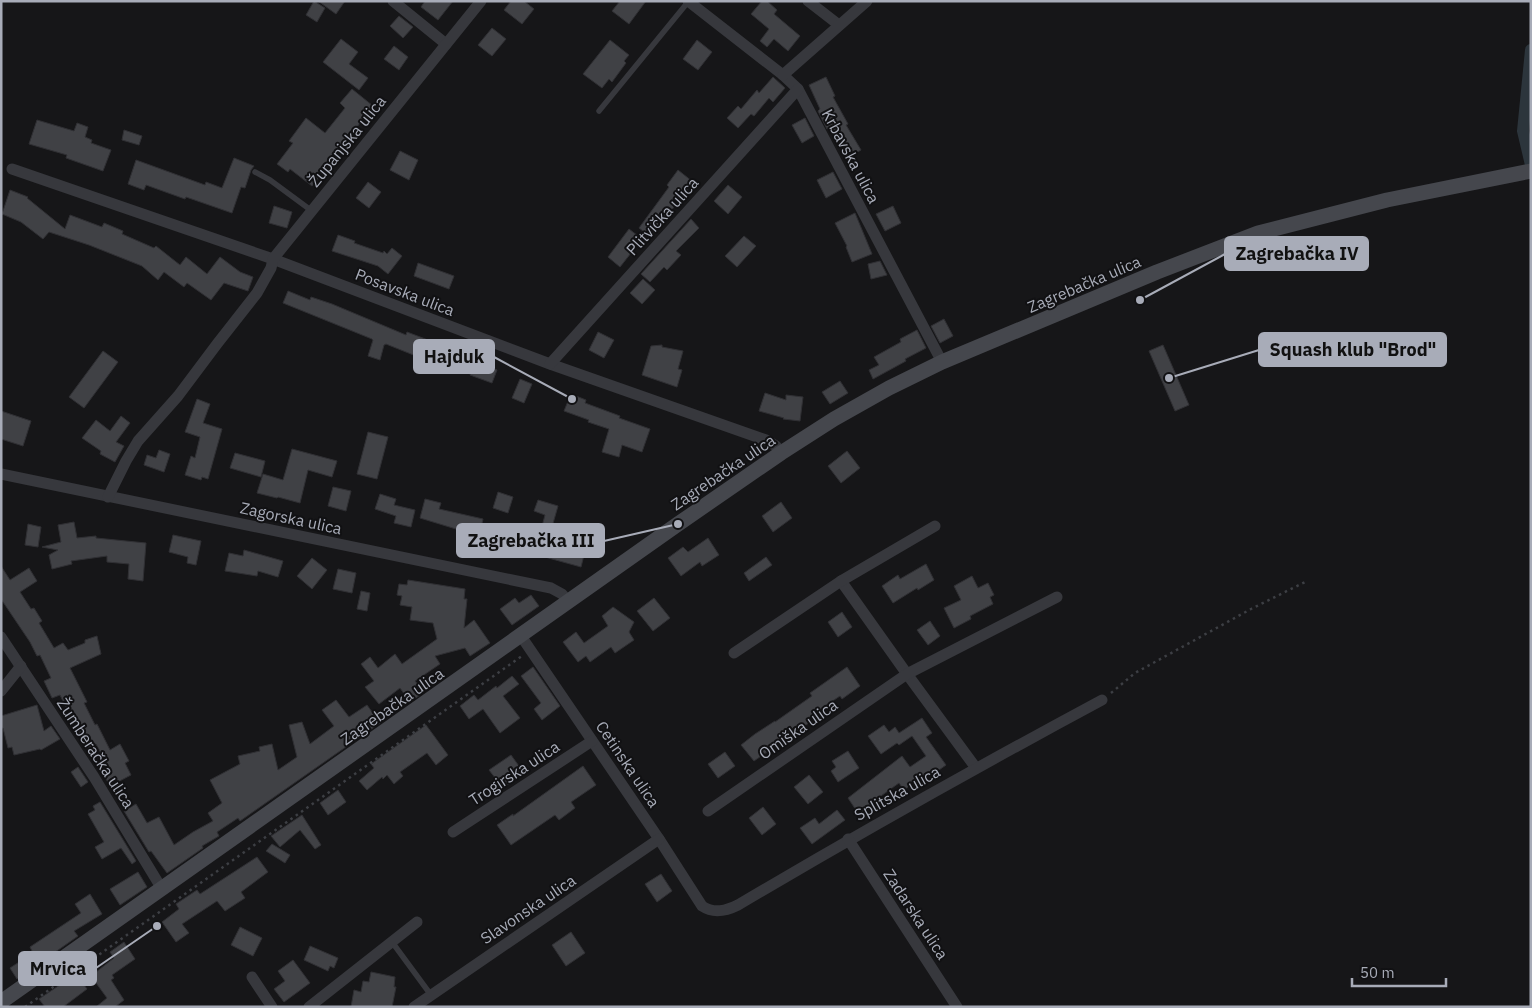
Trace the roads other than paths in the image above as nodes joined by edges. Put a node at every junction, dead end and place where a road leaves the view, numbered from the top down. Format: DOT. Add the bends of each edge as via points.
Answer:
graph roads {
  1 [pos="393,1"];
  2 [pos="481,1"];
  3 [pos="688,1"];
  4 [pos="808,1"];
  5 [pos="867,1"];
  6 [pos="839,25"];
  7 [pos="446,44"];
  8 [pos="783,75"];
  9 [pos="798,90"];
  10 [pos="600,111"];
  11 [pos="12,169"];
  12 [pos="255,172"];
  13 [pos="1523,172"];
  14 [pos="312,211"];
  15 [pos="273,259"];
  16 [pos="942,362"];
  17 [pos="550,364"];
  18 [pos="781,453"];
  19 [pos="1,474"];
  20 [pos="108,497"];
  21 [pos="935,526"];
  22 [pos="841,581"];
  23 [pos="1057,597"];
  24 [pos="569,602"];
  25 [pos="521,636"];
  26 [pos="1,637"];
  27 [pos="734,654"];
  28 [pos="21,666"];
  29 [pos="906,674"];
  30 [pos="1,691"];
  31 [pos="1102,700"];
  32 [pos="592,741"];
  33 [pos="976,768"];
  34 [pos="708,811"];
  35 [pos="453,832"];
  36 [pos="659,839"];
  37 [pos="848,839"];
  38 [pos="162,889"];
  39 [pos="708,910"];
  40 [pos="417,922"];
  41 [pos="392,942"];
  42 [pos="252,977"];
  43 [pos="430,996"];
  44 [pos="1,1002"];
  45 [pos="272,1007"];
  46 [pos="309,1007"];
  47 [pos="414,1007"];
  48 [pos="957,1007"];
  1 -- 7 [label="street"];
  2 -- 7 [label="street, Županjska ulica"];
  3 -- 8 [label="street, Krbavska ulica"];
  3 -- 10 [label="lane"];
  4 -- 6 [label="street"];
  5 -- 6 [label="street"];
  6 -- 8 [label="street"];
  7 -- 14 [label="street, Županjska ulica"];
  8 -- 9 [label="street, Krbavska ulica"];
  9 -- 16 [label="street, Krbavska ulica"];
  9 -- 17 [label="street, Plitvička ulica"];
  11 -- 15 [label="street, Posavska ulica"];
  12 -- 14 [label="lane"];
  13 -- 16 [label="main road, Zagrebačka ulica" via="1387,200 1258,233"];
  14 -- 15 [label="street, Županjska ulica"];
  15 -- 17 [label="street, Posavska ulica"];
  15 -- 20 [label="street, Županjska ulica" via="257,293 178,396 138,442"];
  16 -- 18 [label="main road, Zagrebačka ulica" via="834,419"];
  17 -- 18 [label="street, Posavska ulica" via="766,440"];
  18 -- 24 [label="main road, Zagrebačka ulica"];
  19 -- 20 [label="street, Zagorska ulica"];
  20 -- 24 [label="street, Zagorska ulica" via="551,588"];
  21 -- 22 [label="street"];
  22 -- 27 [label="street"];
  22 -- 29 [label="street"];
  23 -- 29 [label="street, Omiška ulica"];
  24 -- 25 [label="main road, Zagrebačka ulica"];
  25 -- 32 [label="street, Cetinska ulica"];
  25 -- 38 [label="main road, Zagrebačka ulica"];
  26 -- 28 [label="street, Žumberačka ulica"];
  28 -- 30 [label="street"];
  28 -- 38 [label="street, Žumberačka ulica"];
  29 -- 33 [label="street"];
  29 -- 34 [label="street, Omiška ulica"];
  31 -- 33 [label="street, Splitska ulica"];
  32 -- 35 [label="street, Trogirska ulica"];
  32 -- 36 [label="street, Cetinska ulica"];
  33 -- 37 [label="street, Splitska ulica"];
  36 -- 39 [label="street, Cetinska ulica" via="702,906"];
  36 -- 43 [label="street, Slavonska ulica"];
  37 -- 39 [label="street, Splitska ulica" via="738,905 726,910"];
  37 -- 48 [label="street, Zadarska ulica"];
  38 -- 44 [label="main road, Zagrebačka ulica"];
  40 -- 41 [label="street"];
  41 -- 43 [label="lane"];
  41 -- 46 [label="street"];
  42 -- 45 [label="street"];
  43 -- 47 [label="street, Slavonska ulica"];
}
